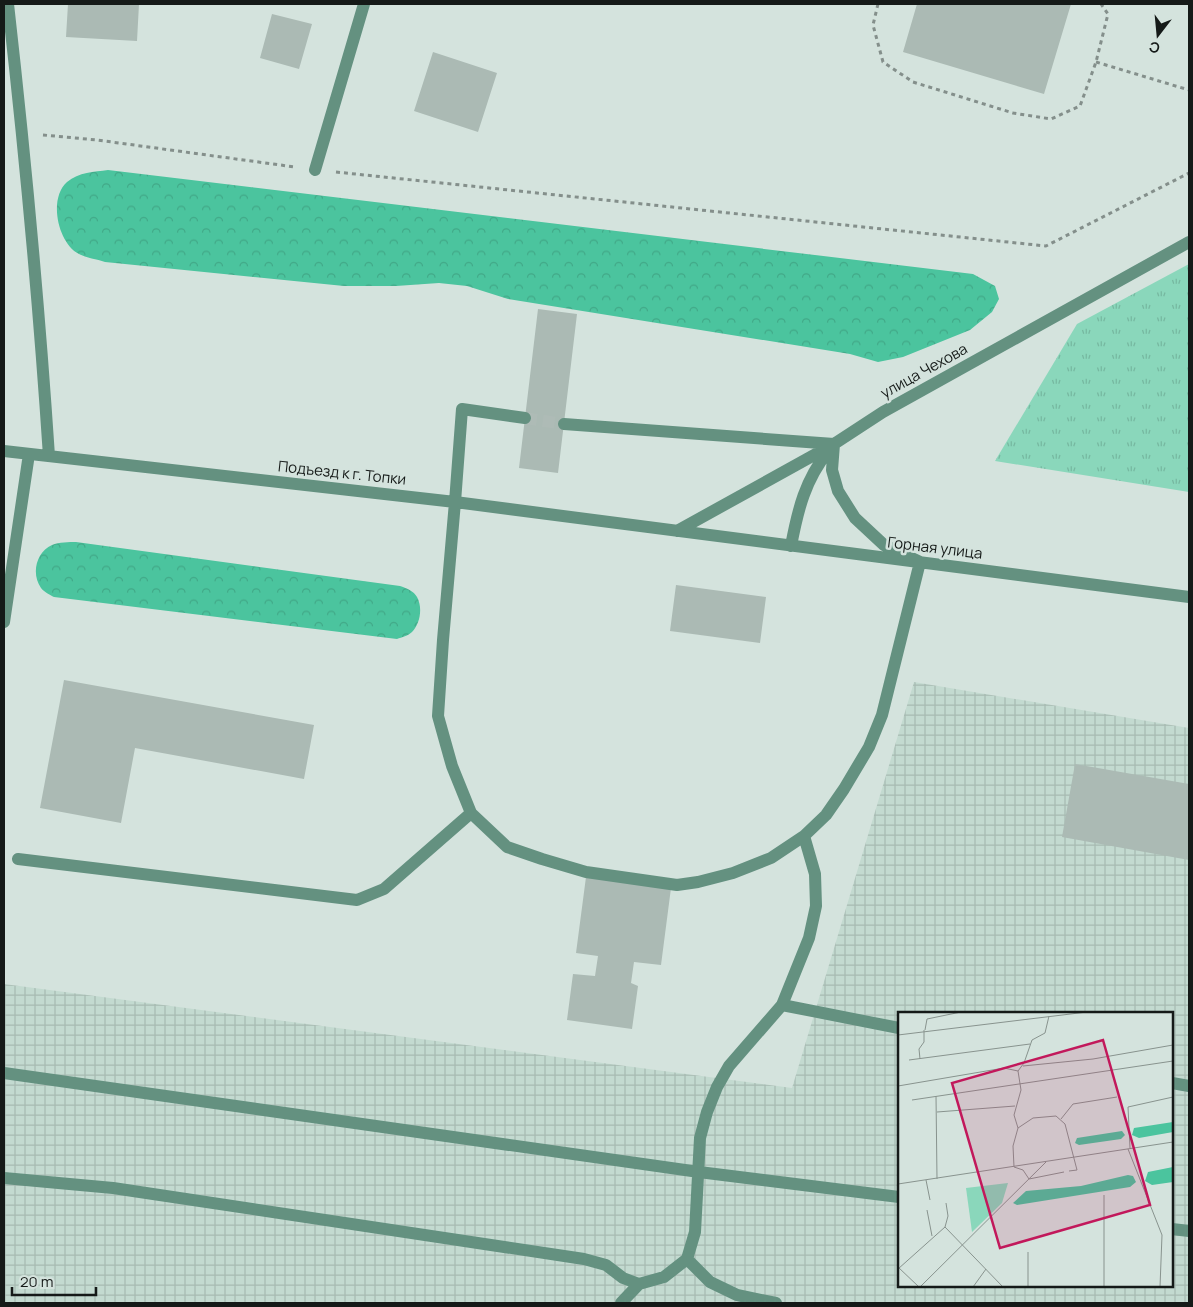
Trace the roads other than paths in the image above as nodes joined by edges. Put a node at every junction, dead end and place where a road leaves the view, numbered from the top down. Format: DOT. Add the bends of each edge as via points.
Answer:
graph roads {
  1 [pos="8,4"];
  2 [pos="364,4"];
  3 [pos="315,170"];
  4 [pos="1189,242"];
  5 [pos="525,418"];
  6 [pos="564,424"];
  7 [pos="834,444"];
  8 [pos="4,451"];
  9 [pos="29,454"];
  10 [pos="49,456"];
  11 [pos="455,502"];
  12 [pos="677,531"];
  13 [pos="791,546"];
  14 [pos="920,562"];
  15 [pos="1189,597"];
  16 [pos="4,622"];
  17 [pos="471,813"];
  18 [pos="804,836"];
  19 [pos="18,859"];
  20 [pos="782,1005"];
  21 [pos="898,1028"];
  22 [pos="4,1073"];
  23 [pos="1173,1083"];
  24 [pos="1189,1086"];
  25 [pos="698,1172"];
  26 [pos="4,1178"];
  27 [pos="898,1197"];
  28 [pos="1173,1229"];
  29 [pos="1189,1231"];
  30 [pos="687,1259"];
  31 [pos="639,1284"];
  32 [pos="621,1303"];
  33 [pos="776,1303"];
  1 -- 10 [label="street"];
  2 -- 3 [label="street"];
  4 -- 7 [label="street, улица Чехова" via="884,412"];
  5 -- 11 [label="street" via="462,409"];
  6 -- 7 [label="street"];
  7 -- 12 [label="street, улица Чехова"];
  7 -- 13 [label="street" via="817,464 806,485"];
  7 -- 14 [label="street" via="832,470 838,491 855,518 884,544"];
  8 -- 9 [label="street, Подъезд к г. Топки"];
  9 -- 10 [label="street, Подъезд к г. Топки"];
  9 -- 16 [label="street"];
  10 -- 11 [label="street, Подъезд к г. Топки"];
  11 -- 12 [label="street, Подъезд к г. Топки"];
  11 -- 17 [label="street" via="438,716 452,766"];
  12 -- 13 [label="street, Горная улица"];
  13 -- 14 [label="street, Горная улица"];
  14 -- 15 [label="street, Горная улица"];
  14 -- 18 [label="street" via="882,715 869,747 826,815"];
  17 -- 18 [label="street" via="507,847 586,872 677,885 734,873 771,858"];
  17 -- 19 [label="street" via="384,889 357,900"];
  18 -- 20 [label="street" via="815,874 816,906 809,938"];
  20 -- 21 [label="street"];
  20 -- 25 [label="street" via="729,1066 717,1087 700,1138"];
  22 -- 25 [label="street"];
  23 -- 24 [label="street"];
  25 -- 27 [label="street"];
  25 -- 30 [label="street" via="695,1232"];
  26 -- 31 [label="street" via="113,1188 584,1259 606,1265 623,1278"];
  28 -- 29 [label="street"];
  30 -- 31 [label="street" via="664,1277"];
  30 -- 33 [label="street" via="710,1282 737,1295"];
  31 -- 32 [label="street"];
}
